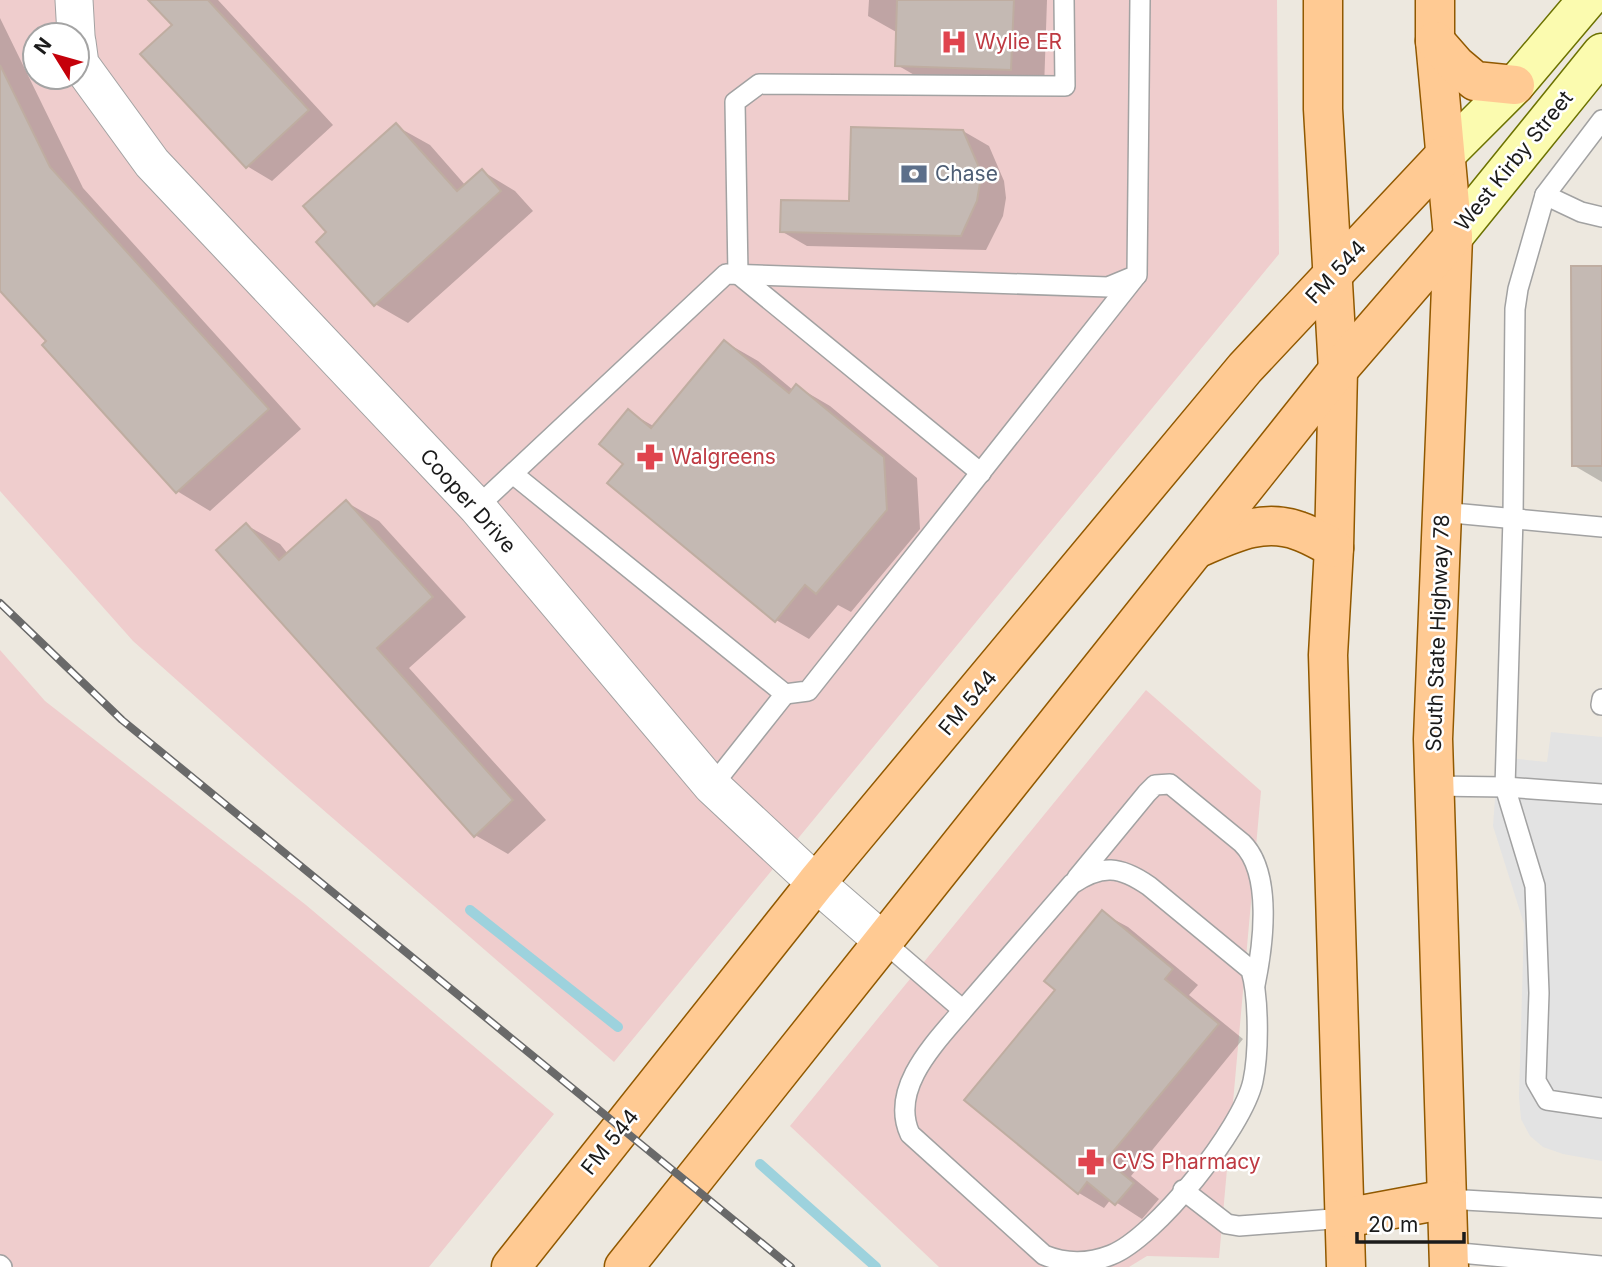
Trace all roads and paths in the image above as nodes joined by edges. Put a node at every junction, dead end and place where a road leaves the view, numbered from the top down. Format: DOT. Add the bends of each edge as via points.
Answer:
graph roads {
  1 [pos="74,0"];
  2 [pos="1064,0"];
  3 [pos="1140,0"];
  4 [pos="1324,0"];
  5 [pos="1435,0"];
  6 [pos="1587,0"];
  7 [pos="75,21"];
  8 [pos="1435,41"];
  9 [pos="1599,61"];
  10 [pos="91,79"];
  11 [pos="1515,85"];
  12 [pos="1602,120"];
  13 [pos="1445,155"];
  14 [pos="1545,195"];
  15 [pos="1602,217"];
  16 [pos="1453,237"];
  17 [pos="738,274"];
  18 [pos="1137,275"];
  19 [pos="1332,275"];
  20 [pos="1338,370"];
  21 [pos="981,473"];
  22 [pos="513,474"];
  23 [pos="477,507"];
  24 [pos="1441,512"];
  25 [pos="1513,518"];
  26 [pos="1602,527"];
  27 [pos="1334,548"];
  28 [pos="1194,550"];
  29 [pos="785,694"];
  30 [pos="712,786"];
  31 [pos="1434,786"];
  32 [pos="1505,787"];
  33 [pos="1602,794"];
  34 [pos="816,883"];
  35 [pos="1072,884"];
  36 [pos="884,943"];
  37 [pos="1255,985"];
  38 [pos="963,1010"];
  39 [pos="1602,1108"];
  40 [pos="1183,1190"];
  41 [pos="1447,1199"];
  42 [pos="1602,1208"];
  43 [pos="1345,1218"];
  44 [pos="1449,1259"];
  45 [pos="1602,1266"];
  46 [pos="511,1267"];
  47 [pos="624,1267"];
  48 [pos="1346,1267"];
  1 -- 7 [label="street"];
  2 -- 17 [label="lane" via="1065,86 759,84 735,102"];
  3 -- 18 [label="lane"];
  4 -- 19 [label="main road" via="1323,109"];
  5 -- 8 [label="main road, South State Highway 78"];
  6 -- 11 [label="main road"];
  8 -- 11 [label="main road" via="1475,81"];
  8 -- 13 [label="main road, South State Highway 78"];
  9 -- 16 [label="main road, West Kirby Street"];
  10 -- 23 [label="street, Cooper Drive" via="152,163"];
  11 -- 13 [label="main road"];
  12 -- 14 [label="lane"];
  13 -- 16 [label="main road, South State Highway 78"];
  13 -- 19 [label="main road, FM 544 / FM 544"];
  14 -- 15 [label="lane"];
  14 -- 25 [label="lane" via="1515,309"];
  16 -- 20 [label="main road"];
  16 -- 24 [label="main road, South State Highway 78"];
  17 -- 18 [label="lane" via="1108,287"];
  17 -- 21 [label="lane"];
  17 -- 22 [label="lane" via="726,274"];
  18 -- 21 [label="lane"];
  19 -- 20 [label="main road"];
  19 -- 34 [label="main road, FM 544 / FM 544" via="1245,369"];
  20 -- 27 [label="main road"];
  20 -- 28 [label="main road"];
  21 -- 29 [label="lane" via="808,691"];
  22 -- 23 [label="lane"];
  22 -- 29 [label="lane"];
  23 -- 30 [label="street, Cooper Drive"];
  24 -- 25 [label="lane"];
  24 -- 31 [label="main road, South State Highway 78"];
  25 -- 26 [label="lane"];
  25 -- 32 [label="lane"];
  27 -- 28 [label="main road" via="1296,530 1258,526"];
  27 -- 43 [label="main road" via="1328,655"];
  28 -- 36 [label="main road"];
  29 -- 30 [label="lane"];
  30 -- 34 [label="street, Cooper Drive"];
  31 -- 32 [label="lane"];
  31 -- 41 [label="main road, South State Highway 78"];
  32 -- 33 [label="lane"];
  32 -- 39 [label="lane" via="1535,886 1536,1081 1547,1100"];
  34 -- 36 [label="street, Cooper Drive"];
  34 -- 46 [label="main road, FM 544 / FM 544"];
  35 -- 37 [label="lane" via="1102,869 1133,875 1251,970"];
  35 -- 37 [label="lane" via="1147,793 1155,785 1170,784 1251,851 1255,860 1263,930"];
  35 -- 38 [label="lane"];
  36 -- 38 [label="lane"];
  36 -- 47 [label="main road"];
  37 -- 40 [label="lane" via="1256,1055 1243,1111"];
  38 -- 40 [label="lane" via="922,1059 907,1095 905,1123 934,1157 1044,1255 1071,1263 1112,1255 1142,1236"];
  40 -- 43 [label="lane" via="1227,1224"];
  41 -- 42 [label="lane"];
  41 -- 43 [label="main road"];
  41 -- 44 [label="main road, South State Highway 78"];
  43 -- 48 [label="main road"];
  44 -- 45 [label="lane"];
}
